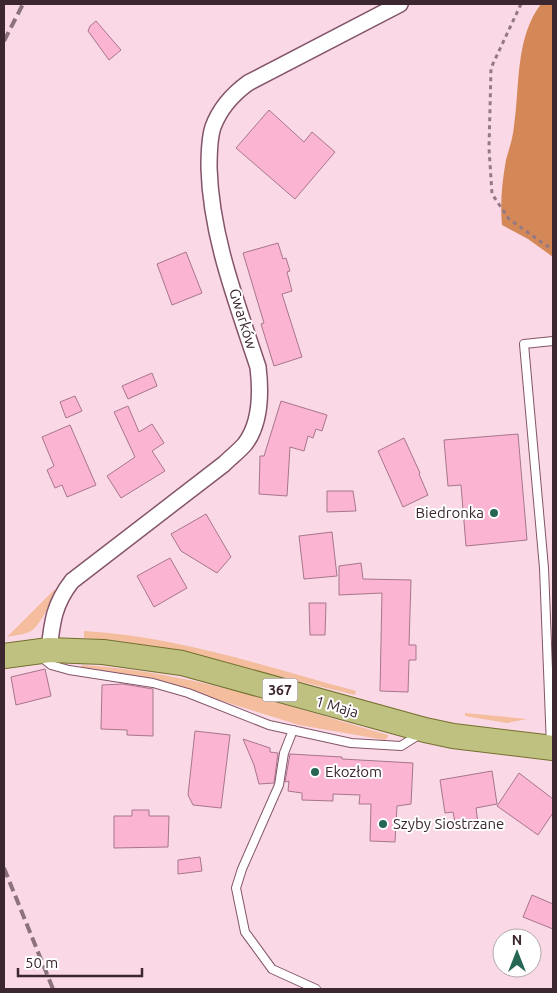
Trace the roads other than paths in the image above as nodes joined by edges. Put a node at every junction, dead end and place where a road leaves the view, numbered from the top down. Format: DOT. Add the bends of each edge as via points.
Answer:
graph roads {
  1 [pos="400,4"];
  2 [pos="553,341"];
  3 [pos="41,651"];
  4 [pos="4,656"];
  5 [pos="293,730"];
  6 [pos="425,730"];
  7 [pos="552,748"];
  8 [pos="316,989"];
  1 -- 3 [label="street, Gwarków" via="248,83 233,94 217,117 210,144 210,183 219,241 258,367 260,385 256,419 244,444 224,464 72,581 60,597"];
  2 -- 7 [label="lane" via="524,344 544,568"];
  3 -- 4 [label="main road, 1 Maja / 367"];
  3 -- 5 [label="lane" via="51,665 153,683 188,693 269,725"];
  3 -- 6 [label="main road, 1 Maja / 367" via="103,652 182,664"];
  5 -- 6 [label="lane" via="351,743 401,746"];
  5 -- 8 [label="lane" via="284,753 279,785 236,888 245,932 272,969"];
  6 -- 7 [label="main road, 1 Maja / 367"];
}
